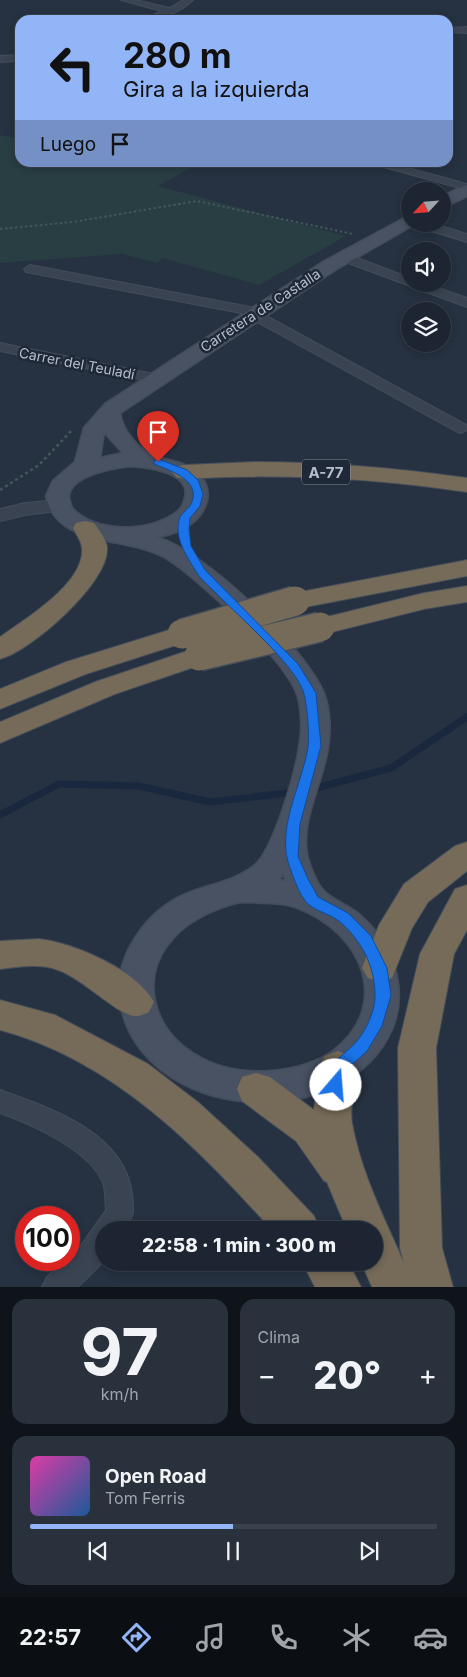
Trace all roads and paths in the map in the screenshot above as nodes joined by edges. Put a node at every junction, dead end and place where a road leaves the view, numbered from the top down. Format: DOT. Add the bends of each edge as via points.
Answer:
graph roads {
  1 [pos="125,0"];
  2 [pos="189,0"];
  3 [pos="171,11"];
  4 [pos="160,15"];
  5 [pos="453,30"];
  6 [pos="467,30"];
  7 [pos="15,58"];
  8 [pos="0,59"];
  9 [pos="389,167"];
  10 [pos="467,188"];
  11 [pos="451,198"];
  12 [pos="401,225"];
  13 [pos="0,229"];
  14 [pos="448,232"];
  15 [pos="467,238"];
  16 [pos="372,242"];
  17 [pos="344,258"];
  18 [pos="30,269"];
  19 [pos="401,279"];
  20 [pos="439,292"];
  21 [pos="467,302"];
  22 [pos="252,316"];
  23 [pos="0,348"];
  24 [pos="154,378"];
  25 [pos="112,409"];
  26 [pos="461,428"];
  27 [pos="147,460"];
  28 [pos="80,471"];
  29 [pos="184,472"];
  30 [pos="467,485"];
  31 [pos="59,500"];
  32 [pos="0,515"];
  33 [pos="185,517"];
  34 [pos="85,528"];
  35 [pos="120,535"];
  36 [pos="467,568"];
  37 [pos="201,572"];
  38 [pos="467,594"];
  39 [pos="0,650"];
  40 [pos="0,700"];
  41 [pos="0,734"];
  42 [pos="294,824"];
  43 [pos="467,854"];
  44 [pos="240,890"];
  45 [pos="467,898"];
  46 [pos="313,900"];
  47 [pos="0,955"];
  48 [pos="380,968"];
  49 [pos="136,1002"];
  50 [pos="0,1015"];
  51 [pos="338,1067"];
  52 [pos="256,1088"];
  53 [pos="0,1101"];
  54 [pos="347,1182"];
  55 [pos="114,1221"];
  56 [pos="291,1221"];
  57 [pos="364,1221"];
  58 [pos="95,1250"];
  59 [pos="383,1263"];
  60 [pos="329,1271"];
  61 [pos="57,1287"];
  62 [pos="340,1287"];
  63 [pos="393,1287"];
  64 [pos="432,1287"];
  1 -- 3 [label="street"];
  2 -- 3 [label="street"];
  3 -- 4 [label="street"];
  5 -- 6 [label="street"];
  7 -- 8 [label="street"];
  9 -- 10 [label="street"];
  10 -- 11 [label="main road"];
  12 -- 16 [label="main road, Carretera de Castalla"];
  13 -- 16 [label="path" via="73,222 197,201 348,233"];
  14 -- 15 [label="street"];
  16 -- 17 [label="main road, Carretera de Castalla"];
  17 -- 19 [label="street"];
  17 -- 22 [label="main road, Carretera de Castalla"];
  18 -- 22 [label="street" via="246,310"];
  20 -- 21 [label="street"];
  22 -- 24 [label="main road, Carretera de Castalla"];
  22 -- 26 [label="street"];
  23 -- 24 [label="street, Carrer del Teuladí"];
  24 -- 25 [label="main road, Carretera de Castalla"];
  25 -- 27 [label="main road" via="113,430 120,440"];
  25 -- 28 [label="main road, Carretera de Castalla" via="95,427 90,460"];
  27 -- 28 [label="main road" via="112,461"];
  27 -- 29 [label="main road"];
  28 -- 31 [label="main road" via="66,481"];
  29 -- 30 [label="highway, A-77" via="295,470 400,474"];
  29 -- 33 [label="main road" via="194,482 198,494 195,506"];
  31 -- 32 [label="street"];
  31 -- 34 [label="main road" via="73,522"];
  33 -- 35 [label="main road" via="167,527"];
  33 -- 37 [label="main road" via="186,546"];
  34 -- 35 [label="main road"];
  34 -- 39 [label="highway" via="95,548 92,567 80,586"];
  35 -- 37 [label="main road" via="154,543 175,553"];
  36 -- 40 [label="highway, bridge" via="295,601 76,668"];
  37 -- 42 [label="main road" via="294,666 310,693 314,746"];
  38 -- 41 [label="highway, bridge" via="424,601 199,656 105,688"];
  42 -- 44 [label="main road" via="269,871"];
  42 -- 46 [label="main road" via="292,856"];
  43 -- 48 [label="highway" via="416,893 396,925"];
  44 -- 46 [label="main road" via="278,891"];
  44 -- 49 [label="main road" via="192,905 160,927 144,949 136,975"];
  45 -- 64 [label="highway" via="438,954 417,1048 421,1248"];
  46 -- 48 [label="main road" via="343,917 366,940"];
  47 -- 49 [label="highway" via="41,953 64,958 104,977"];
  48 -- 51 [label="main road" via="383,995 377,1022 362,1046"];
  49 -- 52 [label="main road" via="146,1028 164,1051 189,1070 221,1083"];
  50 -- 56 [label="highway" via="42,1026 135,1075 186,1115 244,1170"];
  51 -- 52 [label="main road" via="300,1084"];
  51 -- 54 [label="highway" via="332,1121"];
  52 -- 54 [label="highway" via="310,1129"];
  53 -- 55 [label="street" via="48,1119 93,1149 116,1179 120,1213"];
  54 -- 57 [label="highway"];
  58 -- 61 [label="street"];
  59 -- 63 [label="highway"];
  60 -- 62 [label="highway"];
}
